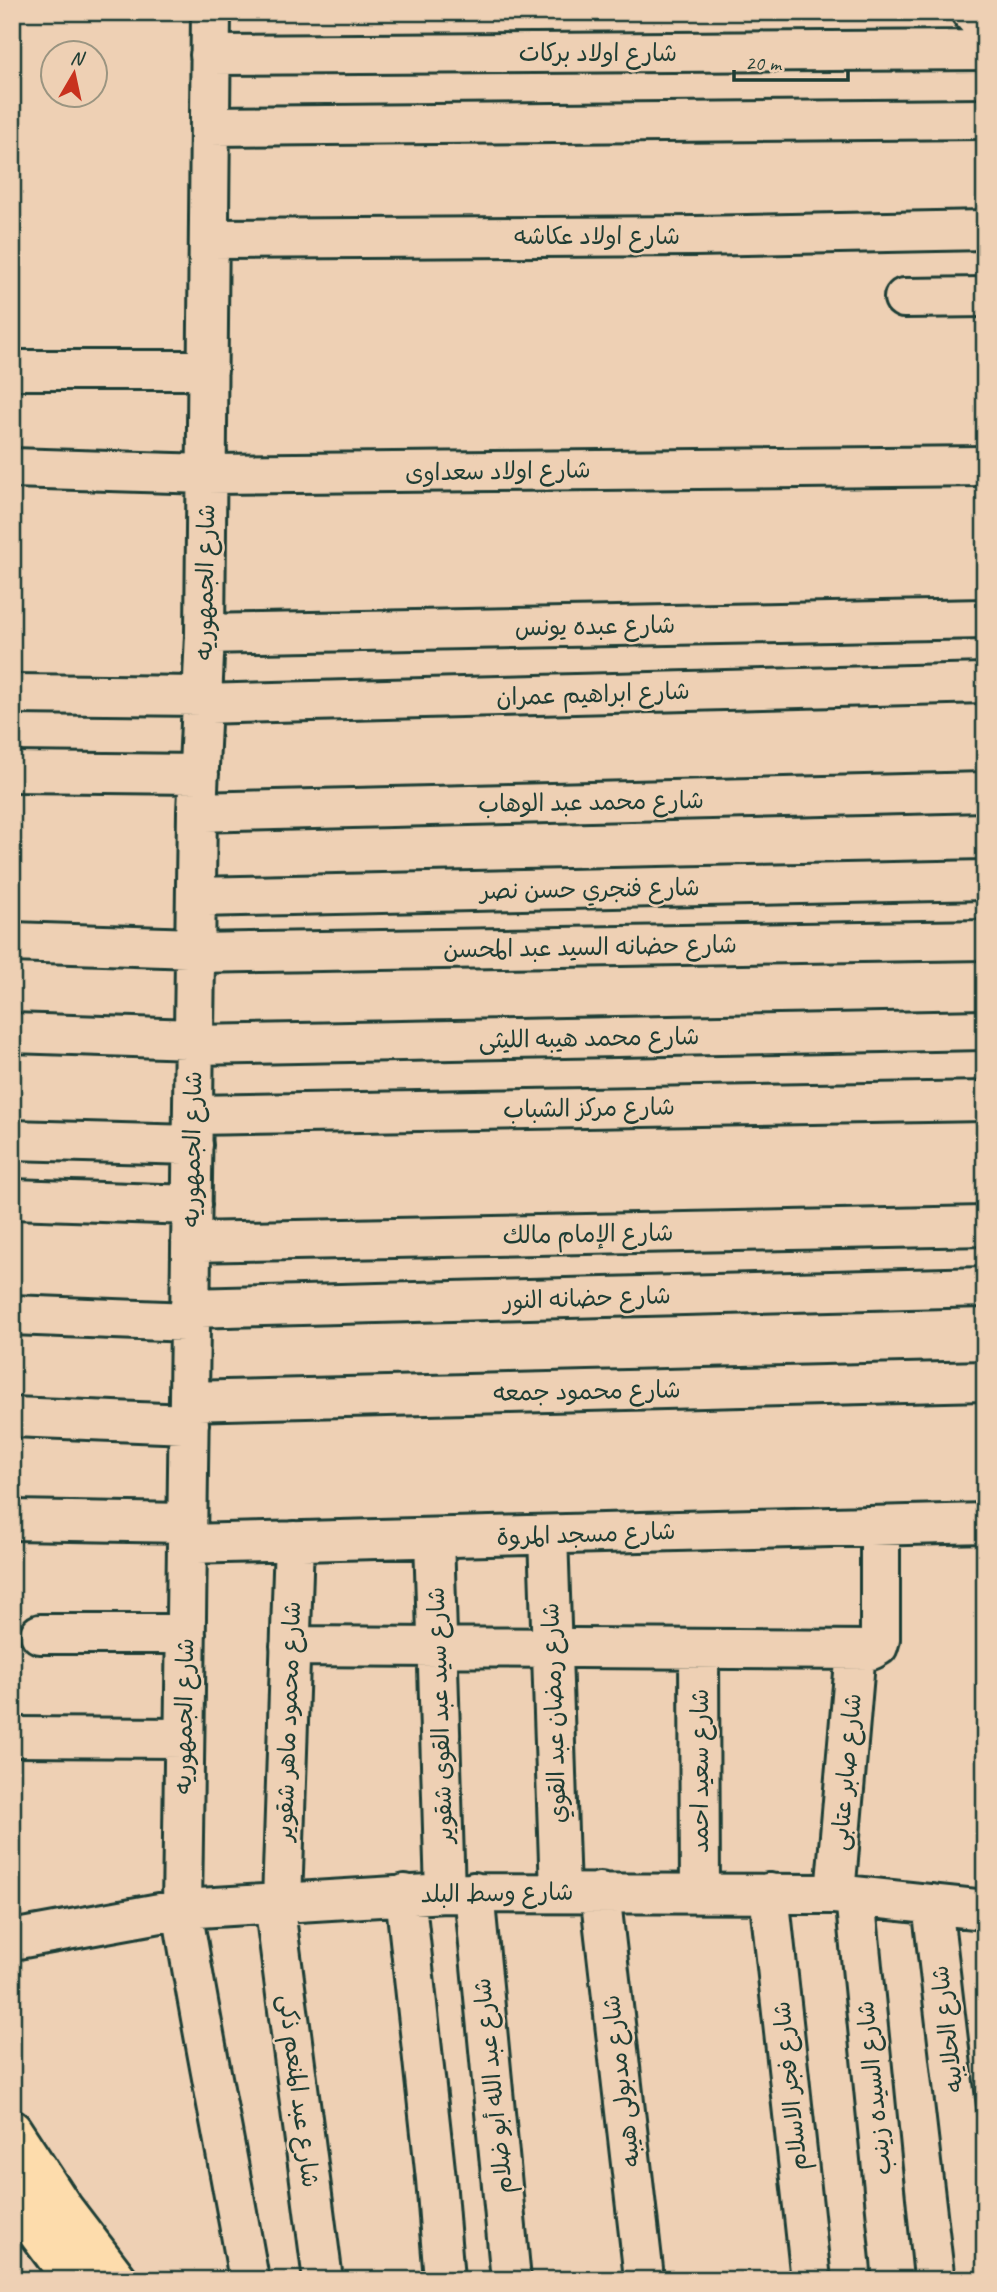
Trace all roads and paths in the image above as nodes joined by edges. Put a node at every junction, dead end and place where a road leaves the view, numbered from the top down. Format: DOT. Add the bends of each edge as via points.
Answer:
graph roads {
  1 [pos="211,12"];
  2 [pos="971,12"];
  3 [pos="985,28"];
  4 [pos="985,50"];
  5 [pos="211,55"];
  6 [pos="985,119"];
  7 [pos="210,125"];
  8 [pos="985,229"];
  9 [pos="209,239"];
  10 [pos="985,298"];
  11 [pos="904,299"];
  12 [pos="12,370"];
  13 [pos="208,370"];
  14 [pos="985,466"];
  15 [pos="12,468"];
  16 [pos="207,474"];
  17 [pos="985,619"];
  18 [pos="205,634"];
  19 [pos="985,683"];
  20 [pos="12,694"];
  21 [pos="201,700"];
  22 [pos="12,772"];
  23 [pos="199,774"];
  24 [pos="985,792"];
  25 [pos="197,812"];
  26 [pos="985,880"];
  27 [pos="196,897"];
  28 [pos="985,940"];
  29 [pos="12,942"];
  30 [pos="195,950"];
  31 [pos="985,1030"];
  32 [pos="12,1032"];
  33 [pos="194,1042"];
  34 [pos="985,1101"];
  35 [pos="193,1130"];
  36 [pos="12,1140"];
  37 [pos="12,1199"];
  38 [pos="192,1224"];
  39 [pos="985,1226"];
  40 [pos="985,1287"];
  41 [pos="12,1315"];
  42 [pos="190,1315"];
  43 [pos="985,1381"];
  44 [pos="189,1413"];
  45 [pos="12,1417"];
  46 [pos="12,1520"];
  47 [pos="985,1523"];
  48 [pos="880,1526"];
  49 [pos="187,1533"];
  50 [pos="548,1535"];
  51 [pos="434,1538"];
  52 [pos="294,1541"];
  53 [pos="40,1634"];
  54 [pos="186,1634"];
  55 [pos="290,1646"];
  56 [pos="438,1647"];
  57 [pos="552,1648"];
  58 [pos="699,1649"];
  59 [pos="856,1650"];
  60 [pos="12,1737"];
  61 [pos="184,1738"];
  62 [pos="459,1892"];
  63 [pos="560,1892"];
  64 [pos="600,1892"];
  65 [pos="700,1893"];
  66 [pos="769,1893"];
  67 [pos="405,1894"];
  68 [pos="845,1895"];
  69 [pos="278,1902"];
  70 [pos="932,1904"];
  71 [pos="984,1905"];
  72 [pos="182,1909"];
  73 [pos="12,1940"];
  74 [pos="12,2130"];
  75 [pos="12,2193"];
  76 [pos="643,2269"];
  77 [pos="74,2280"];
  78 [pos="118,2280"];
  79 [pos="249,2280"];
  80 [pos="323,2280"];
  81 [pos="444,2280"];
  82 [pos="511,2280"];
  83 [pos="811,2280"];
  84 [pos="893,2280"];
  85 [pos="976,2280"];
  1 -- 5 [label="street, شارع الجمهوريه"];
  2 -- 3 [label="street"];
  4 -- 5 [label="street, شارع اولاد بركات"];
  5 -- 7 [label="street, شارع الجمهوريه"];
  6 -- 7 [label="street"];
  7 -- 9 [label="street, شارع الجمهوريه"];
  8 -- 9 [label="street, شارع اولاد عكاشه"];
  9 -- 13 [label="street, شارع الجمهوريه"];
  10 -- 11 [label="street"];
  12 -- 13 [label="street"];
  13 -- 16 [label="street, شارع الجمهوريه"];
  14 -- 16 [label="street, شارع اولاد سعداوى"];
  15 -- 16 [label="street, شارع اولاد سعداوى"];
  16 -- 18 [label="street, شارع الجمهوريه"];
  17 -- 18 [label="street, شارع عبده يونس"];
  18 -- 21 [label="street, شارع الجمهوريه"];
  19 -- 21 [label="street, شارع ابراهيم عمران"];
  20 -- 21 [label="street, شارع ابراهيم عمران"];
  21 -- 23 [label="street, شارع الجمهوريه"];
  22 -- 23 [label="street"];
  23 -- 25 [label="street, شارع الجمهوريه"];
  24 -- 25 [label="street, شارع محمد عبد الوهاب"];
  25 -- 27 [label="street, شارع الجمهوريه"];
  26 -- 27 [label="street, شارع فنجري حسن نصر"];
  27 -- 30 [label="street, شارع الجمهوريه"];
  28 -- 30 [label="street, شارع حضانه السيد عبد المحسن"];
  29 -- 30 [label="street, شارع حضانه السيد عبد المحسن"];
  30 -- 33 [label="street, شارع الجمهوريه"];
  31 -- 33 [label="street, شارع محمد هيبه الليثى"];
  32 -- 33 [label="street, شارع محمد هيبه الليثى"];
  33 -- 35 [label="street, شارع الجمهوريه"];
  34 -- 35 [label="street, شارع مركز الشباب"];
  35 -- 36 [label="street, شارع مركز الشباب"];
  35 -- 38 [label="street, شارع الجمهوريه"];
  37 -- 38 [label="street, شارع الإمام مالك"];
  38 -- 39 [label="street, شارع الإمام مالك"];
  38 -- 42 [label="street, شارع الجمهوريه"];
  40 -- 42 [label="street, شارع حضانه النور"];
  41 -- 42 [label="street, شارع حضانه النور"];
  42 -- 44 [label="street, شارع الجمهوريه"];
  43 -- 44 [label="street, شارع محمود جمعه"];
  44 -- 45 [label="street, شارع محمود جمعه"];
  44 -- 49 [label="street, شارع الجمهوريه"];
  46 -- 49 [label="street, شارع مسجد المروة"];
  47 -- 48 [label="street, شارع مسجد المروة"];
  48 -- 50 [label="street, شارع مسجد المروة"];
  48 -- 59 [label="street" via="879,1643 871,1650"];
  49 -- 52 [label="street, شارع مسجد المروة"];
  49 -- 54 [label="street, شارع الجمهوريه"];
  50 -- 51 [label="street, شارع مسجد المروة"];
  50 -- 57 [label="street, شارع رمضان عبد القوي"];
  51 -- 52 [label="street, شارع مسجد المروة"];
  51 -- 56 [label="street, شارع سيد عبد القوى شقوير"];
  52 -- 55 [label="street, شارع محمود ماهر شقوير"];
  53 -- 54 [label="street"];
  54 -- 61 [label="street, شارع الجمهوريه"];
  55 -- 56 [label="street"];
  55 -- 69 [label="street, شارع محمود ماهر شقوير"];
  56 -- 57 [label="street"];
  56 -- 62 [label="street, شارع سيد عبد القوى شقوير"];
  57 -- 58 [label="street"];
  57 -- 63 [label="street, شارع رمضان عبد القوي"];
  58 -- 59 [label="street"];
  58 -- 65 [label="street, شارع سعيد احمد"];
  59 -- 68 [label="street, شارع صابر عتابى"];
  60 -- 61 [label="street"];
  61 -- 72 [label="street, شارع الجمهوريه"];
  62 -- 63 [label="street, شارع وسط البلد"];
  62 -- 67 [label="street, شارع وسط البلد"];
  62 -- 82 [label="street, شارع عبد الله أبو ضلام"];
  63 -- 64 [label="street, شارع وسط البلد"];
  64 -- 65 [label="street, شارع وسط البلد"];
  64 -- 76 [label="street, شارع مدبولى هيبه"];
  65 -- 66 [label="street, شارع وسط البلد"];
  66 -- 68 [label="street, شارع وسط البلد"];
  66 -- 83 [label="street, شارع فجر الاسلام"];
  67 -- 69 [label="street, شارع وسط البلد"];
  67 -- 81 [label="street"];
  68 -- 70 [label="street, شارع وسط البلد"];
  68 -- 84 [label="street, شارع السيده زينب"];
  69 -- 72 [label="street, شارع وسط البلد"];
  69 -- 80 [label="street, شارع عبد المنعم ذكى"];
  70 -- 71 [label="street, شارع وسط البلد"];
  70 -- 85 [label="street, شارع الحلايبه"];
  72 -- 73 [label="street, شارع وسط البلد"];
  72 -- 79 [label="street, شارع الجمهوريه"];
  74 -- 78 [label="main road"];
  75 -- 77 [label="main road"];
}
